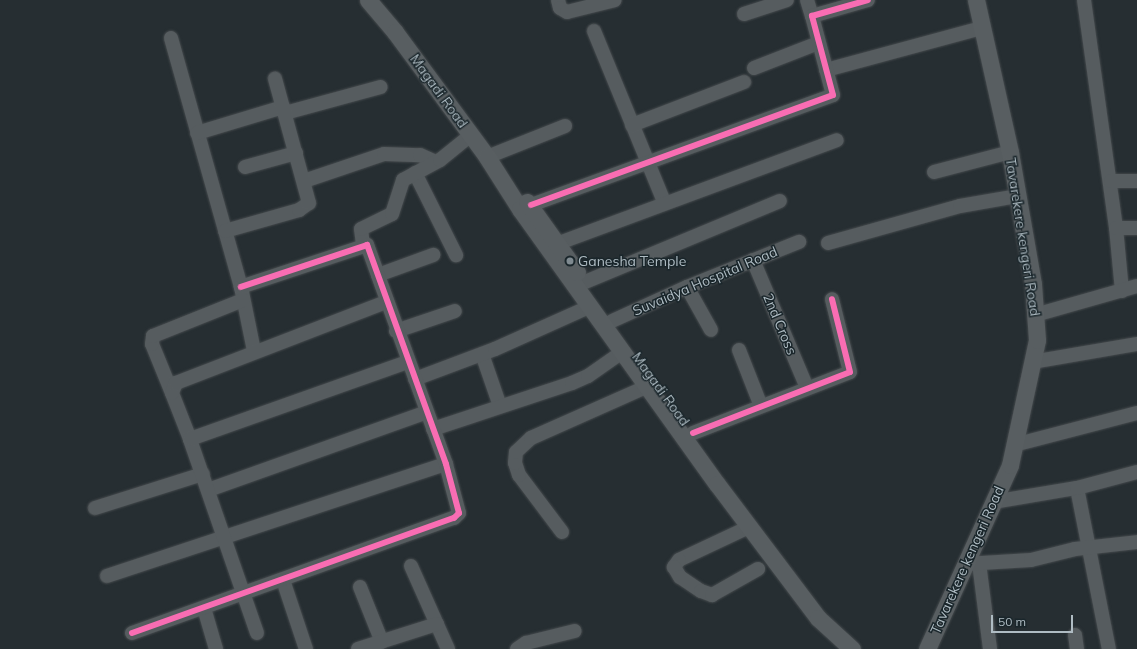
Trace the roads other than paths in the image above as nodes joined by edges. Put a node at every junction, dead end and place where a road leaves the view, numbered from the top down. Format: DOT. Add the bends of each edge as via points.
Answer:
graph roads {
  1 [pos="368,0"];
  2 [pos="558,0"];
  3 [pos="615,0"];
  4 [pos="787,0"];
  5 [pos="807,0"];
  6 [pos="868,0"];
  7 [pos="976,0"];
  8 [pos="1084,0"];
  9 [pos="744,14"];
  10 [pos="812,16"];
  11 [pos="982,28"];
  12 [pos="594,31"];
  13 [pos="171,38"];
  14 [pos="818,43"];
  15 [pos="754,68"];
  16 [pos="826,70"];
  17 [pos="275,79"];
  18 [pos="744,82"];
  19 [pos="381,87"];
  20 [pos="284,110"];
  21 [pos="632,125"];
  22 [pos="565,126"];
  23 [pos="197,133"];
  24 [pos="471,135"];
  25 [pos="837,140"];
  26 [pos="1010,152"];
  27 [pos="296,153"];
  28 [pos="487,157"];
  29 [pos="436,162"];
  30 [pos="647,162"];
  31 [pos="245,167"];
  32 [pos="934,172"];
  33 [pos="415,173"];
  34 [pos="304,181"];
  35 [pos="1111,181"];
  36 [pos="1137,181"];
  37 [pos="506,184"];
  38 [pos="1018,196"];
  39 [pos="780,201"];
  40 [pos="664,202"];
  41 [pos="530,205"];
  42 [pos="1116,228"];
  43 [pos="1137,228"];
  44 [pos="225,232"];
  45 [pos="799,242"];
  46 [pos="559,243"];
  47 [pos="828,243"];
  48 [pos="363,245"];
  49 [pos="456,255"];
  50 [pos="434,256"];
  51 [pos="753,260"];
  52 [pos="378,275"];
  53 [pos="585,282"];
  54 [pos="1137,286"];
  55 [pos="687,287"];
  56 [pos="1122,291"];
  57 [pos="242,293"];
  58 [pos="832,299"];
  59 [pos="386,302"];
  60 [pos="589,307"];
  61 [pos="455,310"];
  62 [pos="1035,315"];
  63 [pos="612,321"];
  64 [pos="711,330"];
  65 [pos="396,331"];
  66 [pos="1137,344"];
  67 [pos="739,350"];
  68 [pos="254,351"];
  69 [pos="621,353"];
  70 [pos="482,354"];
  71 [pos="407,362"];
  72 [pos="1032,362"];
  73 [pos="414,379"];
  74 [pos="646,387"];
  75 [pos="806,388"];
  76 [pos="172,393"];
  77 [pos="500,406"];
  78 [pos="761,406"];
  79 [pos="427,412"];
  80 [pos="1137,413"];
  81 [pos="433,429"];
  82 [pos="693,433"];
  83 [pos="190,439"];
  84 [pos="1014,445"];
  85 [pos="446,464"];
  86 [pos="1137,472"];
  87 [pos="203,474"];
  88 [pos="1077,488"];
  89 [pos="208,490"];
  90 [pos="993,502"];
  91 [pos="95,508"];
  92 [pos="749,527"];
  93 [pos="562,532"];
  94 [pos="224,537"];
  95 [pos="1137,542"];
  96 [pos="1088,548"];
  97 [pos="972,564"];
  98 [pos="411,566"];
  99 [pos="758,569"];
  100 [pos="791,572"];
  101 [pos="107,576"];
  102 [pos="283,580"];
  103 [pos="360,587"];
  104 [pos="244,595"];
  105 [pos="204,608"];
  106 [pos="437,624"];
  107 [pos="575,631"];
  108 [pos="132,633"];
  109 [pos="257,633"];
  110 [pos="1074,635"];
  111 [pos="390,643"];
  112 [pos="846,643"];
  113 [pos="216,649"];
  114 [pos="306,649"];
  115 [pos="358,649"];
  116 [pos="448,649"];
  117 [pos="517,649"];
  118 [pos="927,649"];
  119 [pos="990,649"];
  120 [pos="1077,649"];
  121 [pos="1109,649"];
  1 -- 24 [label="main road, Magadi Road" via="395,32"];
  2 -- 3 [label="street" via="560,8 567,12"];
  4 -- 9 [label="street"];
  5 -- 10 [label="street"];
  6 -- 10 [label="street"];
  7 -- 11 [label="main road, Tavarekere kengeri Road"];
  8 -- 35 [label="street"];
  10 -- 14 [label="street"];
  11 -- 16 [label="street"];
  11 -- 26 [label="main road, Tavarekere kengeri Road"];
  12 -- 21 [label="street"];
  13 -- 23 [label="street"];
  14 -- 15 [label="street"];
  14 -- 16 [label="street"];
  16 -- 30 [label="street" via="833,95"];
  17 -- 20 [label="street"];
  18 -- 21 [label="street"];
  19 -- 20 [label="street"];
  20 -- 23 [label="street"];
  20 -- 27 [label="street"];
  21 -- 30 [label="street"];
  22 -- 28 [label="street"];
  23 -- 44 [label="street"];
  24 -- 28 [label="main road, Magadi Road"];
  24 -- 29 [label="street"];
  25 -- 40 [label="street"];
  26 -- 32 [label="street"];
  26 -- 38 [label="main road, Tavarekere kengeri Road"];
  27 -- 31 [label="street"];
  27 -- 34 [label="street"];
  28 -- 37 [label="main road, Magadi Road"];
  29 -- 33 [label="street"];
  29 -- 34 [label="street" via="420,155 384,154"];
  30 -- 40 [label="street"];
  30 -- 41 [label="street"];
  33 -- 48 [label="street" via="400,184 392,214 363,227 360,232"];
  33 -- 49 [label="street"];
  34 -- 44 [label="street" via="309,200 304,208"];
  35 -- 36 [label="street"];
  35 -- 42 [label="street"];
  37 -- 41 [label="main road, Magadi Road"];
  37 -- 60 [label="main road, Magadi Road" via="520,210"];
  38 -- 47 [label="street" via="960,206"];
  38 -- 62 [label="main road, Tavarekere kengeri Road" via="1033,284"];
  39 -- 53 [label="street"];
  40 -- 46 [label="street"];
  41 -- 46 [label="main road, Magadi Road"];
  42 -- 43 [label="street"];
  42 -- 56 [label="street"];
  44 -- 57 [label="street"];
  45 -- 51 [label="street, Suvaidya Hospital Road"];
  46 -- 53 [label="main road, Magadi Road"];
  48 -- 52 [label="street" via="368,246"];
  48 -- 57 [label="street"];
  50 -- 52 [label="street"];
  51 -- 55 [label="street, Suvaidya Hospital Road"];
  51 -- 75 [label="street, 2nd Cross"];
  52 -- 59 [label="street"];
  53 -- 63 [label="main road, Magadi Road"];
  54 -- 56 [label="street"];
  55 -- 63 [label="street, Suvaidya Hospital Road"];
  55 -- 64 [label="street"];
  56 -- 62 [label="street"];
  57 -- 68 [label="street"];
  57 -- 76 [label="street" via="153,336 152,344"];
  58 -- 75 [label="street" via="850,372"];
  59 -- 65 [label="street"];
  59 -- 68 [label="street"];
  60 -- 69 [label="main road, Magadi Road"];
  60 -- 70 [label="street"];
  61 -- 65 [label="street"];
  62 -- 72 [label="main road, Tavarekere kengeri Road" via="1037,340"];
  63 -- 82 [label="main road, Magadi Road"];
  65 -- 71 [label="street"];
  66 -- 72 [label="street"];
  67 -- 78 [label="street"];
  68 -- 76 [label="street" via="183,379 172,387"];
  69 -- 74 [label="main road, Magadi Road"];
  69 -- 77 [label="street" via="588,376"];
  70 -- 73 [label="street"];
  70 -- 77 [label="street"];
  71 -- 73 [label="street"];
  71 -- 83 [label="street"];
  72 -- 84 [label="main road, Tavarekere kengeri Road"];
  73 -- 79 [label="street"];
  74 -- 92 [label="main road, Magadi Road"];
  74 -- 93 [label="street" via="531,438 516,452 515,463 519,475"];
  75 -- 78 [label="street"];
  76 -- 83 [label="street"];
  77 -- 81 [label="street"];
  78 -- 82 [label="street"];
  79 -- 81 [label="street"];
  79 -- 89 [label="street"];
  80 -- 84 [label="street"];
  81 -- 85 [label="street"];
  82 -- 100 [label="main road, Magadi Road"];
  83 -- 87 [label="street"];
  84 -- 90 [label="main road, Tavarekere kengeri Road" via="1010,465"];
  85 -- 94 [label="street"];
  85 -- 102 [label="street" via="459,508 458,516"];
  86 -- 88 [label="street"];
  87 -- 89 [label="street"];
  87 -- 91 [label="street"];
  88 -- 90 [label="street"];
  88 -- 96 [label="street"];
  89 -- 94 [label="street"];
  90 -- 97 [label="main road, Tavarekere kengeri Road"];
  92 -- 99 [label="street" via="679,560 674,567 680,577 712,595"];
  92 -- 100 [label="main road, Magadi Road"];
  94 -- 101 [label="street"];
  94 -- 104 [label="street"];
  95 -- 96 [label="street"];
  96 -- 97 [label="street" via="1031,560"];
  96 -- 121 [label="street"];
  97 -- 118 [label="main road, Tavarekere kengeri Road"];
  97 -- 119 [label="street"];
  98 -- 106 [label="street"];
  100 -- 112 [label="main road, Magadi Road" via="828,613"];
  102 -- 104 [label="street"];
  102 -- 114 [label="street"];
  103 -- 111 [label="street"];
  104 -- 105 [label="street"];
  104 -- 109 [label="street"];
  105 -- 108 [label="street"];
  105 -- 113 [label="street"];
  106 -- 111 [label="street"];
  106 -- 116 [label="street"];
  107 -- 117 [label="street" via="526,643"];
  110 -- 120 [label="street"];
  111 -- 115 [label="street"];
}
